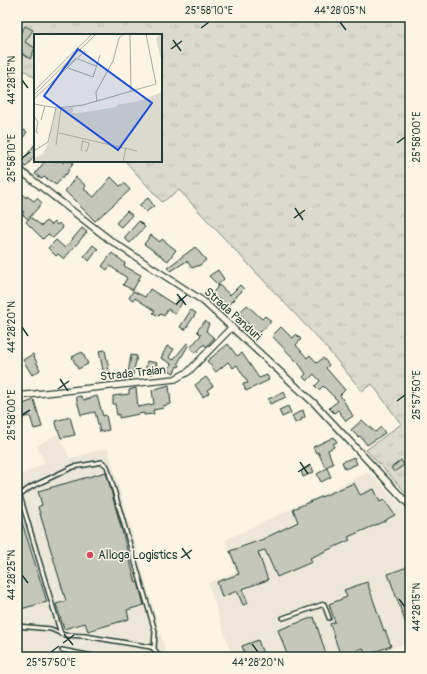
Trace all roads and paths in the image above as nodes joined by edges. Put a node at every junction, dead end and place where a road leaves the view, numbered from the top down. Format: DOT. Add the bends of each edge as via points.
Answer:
graph roads {
  1 [pos="408,17"];
  2 [pos="410,23"];
  3 [pos="19,171"];
  4 [pos="232,327"];
  5 [pos="17,396"];
  6 [pos="19,496"];
  7 [pos="410,506"];
  8 [pos="283,618"];
  9 [pos="329,618"];
  10 [pos="17,626"];
  11 [pos="61,634"];
  12 [pos="154,649"];
  13 [pos="62,650"];
  14 [pos="97,657"];
  15 [pos="160,657"];
  1 -- 2 [label="lane"];
  3 -- 4 [label="street, Strada Panduri" via="110,240 192,292"];
  4 -- 5 [label="street, Strada Traian" via="188,372 175,379"];
  4 -- 7 [label="street, Strada Panduri" via="319,408"];
  6 -- 11 [label="lane"];
  6 -- 12 [label="lane" via="31,487 73,467 102,462 108,466 155,630"];
  8 -- 9 [label="lane" via="324,604"];
  10 -- 11 [label="lane" via="51,629"];
  11 -- 12 [label="lane"];
  12 -- 15 [label="lane"];
  13 -- 14 [label="lane"];
}
